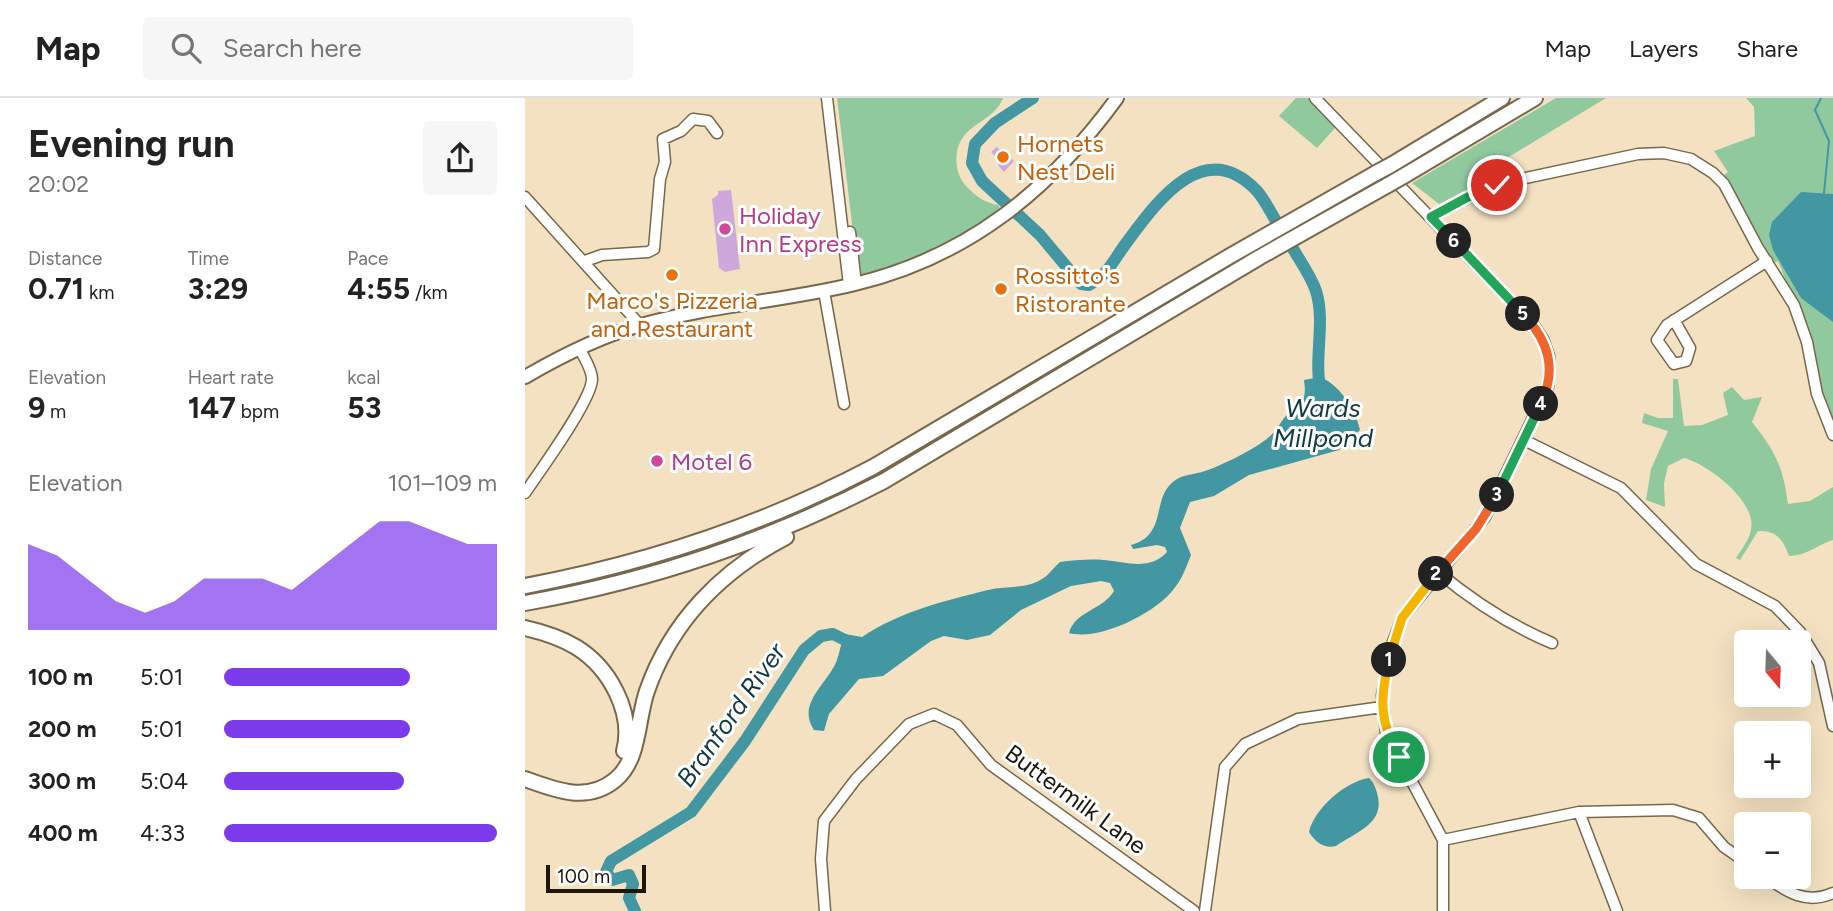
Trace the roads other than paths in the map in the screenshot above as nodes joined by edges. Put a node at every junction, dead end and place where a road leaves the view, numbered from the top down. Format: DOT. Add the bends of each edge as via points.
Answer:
graph roads {
  1 [pos="827,98"];
  2 [pos="833,98"];
  3 [pos="1117,98"];
  4 [pos="1315,98"];
  5 [pos="1502,98"];
  6 [pos="1535,98"];
  7 [pos="717,133"];
  8 [pos="525,197"];
  9 [pos="1431,217"];
  10 [pos="585,261"];
  11 [pos="1767,261"];
  12 [pos="853,285"];
  13 [pos="824,291"];
  14 [pos="1674,320"];
  15 [pos="640,325"];
  16 [pos="580,349"];
  17 [pos="525,377"];
  18 [pos="844,404"];
  19 [pos="1833,435"];
  20 [pos="1524,440"];
  21 [pos="884,481"];
  22 [pos="525,493"];
  23 [pos="1438,572"];
  24 [pos="525,586"];
  25 [pos="525,603"];
  26 [pos="525,628"];
  27 [pos="1552,643"];
  28 [pos="1382,707"];
  29 [pos="1833,726"];
  30 [pos="525,770"];
  31 [pos="525,779"];
  32 [pos="1580,812"];
  33 [pos="1443,840"];
  34 [pos="1734,854"];
  35 [pos="1784,889"];
  36 [pos="1833,893"];
  37 [pos="825,911"];
  38 [pos="1194,911"];
  39 [pos="1205,911"];
  40 [pos="1443,911"];
  41 [pos="1618,911"];
  1 -- 12 [label="street"];
  2 -- 12 [label="street"];
  3 -- 12 [label="main road" via="1079,149 1000,219 936,255"];
  4 -- 9 [label="street"];
  5 -- 24 [label="highway, bridge" via="816,497 653,557"];
  6 -- 21 [label="highway, bridge"];
  7 -- 10 [label="street" via="708,121 692,119 681,131 663,139 654,249"];
  8 -- 10 [label="street"];
  9 -- 11 [label="street" via="1483,190 1512,181 1620,157 1674,154 1718,177"];
  9 -- 20 [label="street" via="1543,339 1551,377"];
  10 -- 15 [label="street"];
  11 -- 14 [label="street"];
  11 -- 19 [label="street" via="1800,316 1817,394"];
  12 -- 13 [label="main road"];
  13 -- 15 [label="main road"];
  13 -- 18 [label="street"];
  15 -- 16 [label="main road"];
  16 -- 17 [label="main road"];
  16 -- 22 [label="street" via="592,384"];
  20 -- 23 [label="street" via="1485,517"];
  20 -- 29 [label="street" via="1621,488 1696,564 1775,606 1800,632 1819,663"];
  21 -- 25 [label="highway" via="790,528 734,548 621,583"];
  21 -- 31 [label="highway" via="733,569 705,594 664,653 647,692 629,762 616,779 597,791 575,794"];
  23 -- 27 [label="street" via="1472,601"];
  23 -- 28 [label="street" via="1398,625"];
  26 -- 30 [label="highway" via="577,648 598,666 613,685 628,736 614,767 586,785 560,783"];
  28 -- 33 [label="street" via="1386,733"];
  28 -- 39 [label="street" via="1298,719 1245,744 1225,767"];
  32 -- 33 [label="street"];
  32 -- 34 [label="street" via="1673,810 1699,818"];
  32 -- 41 [label="street"];
  33 -- 40 [label="street"];
  35 -- 36 [label="street" via="1795,896 1820,899"];
  37 -- 38 [label="street, Buttermilk Lane" via="824,821 909,723 934,714 957,725 991,765"];
}
